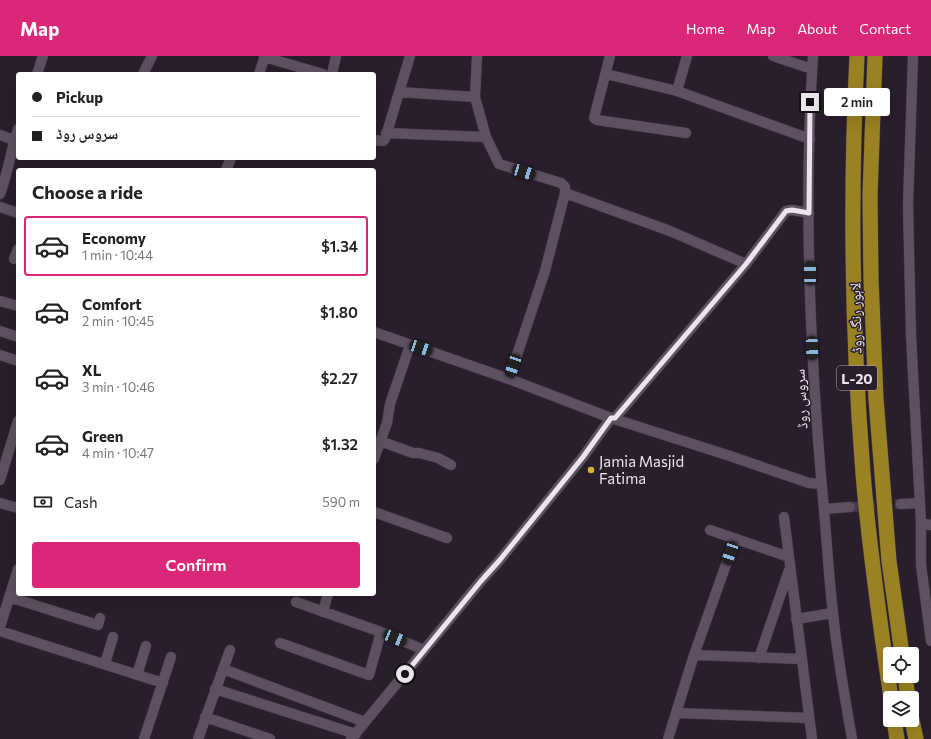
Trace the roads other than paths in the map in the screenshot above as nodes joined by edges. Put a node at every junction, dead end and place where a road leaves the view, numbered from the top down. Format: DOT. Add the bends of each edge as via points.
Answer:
graph roads {
  1 [pos="43,56"];
  2 [pos="152,56"];
  3 [pos="264,56"];
  4 [pos="336,56"];
  5 [pos="410,56"];
  6 [pos="476,56"];
  7 [pos="610,56"];
  8 [pos="687,56"];
  9 [pos="773,56"];
  10 [pos="813,56"];
  11 [pos="857,56"];
  12 [pos="875,56"];
  13 [pos="912,56"];
  14 [pos="812,69"];
  15 [pos="38,72"];
  16 [pos="145,72"];
  17 [pos="260,72"];
  18 [pos="316,72"];
  19 [pos="332,72"];
  20 [pos="606,74"];
  21 [pos="677,91"];
  22 [pos="399,92"];
  23 [pos="475,97"];
  24 [pos="386,133"];
  25 [pos="686,133"];
  26 [pos="16,134"];
  27 [pos="0,135"];
  28 [pos="486,137"];
  29 [pos="810,138"];
  30 [pos="14,140"];
  31 [pos="376,140"];
  32 [pos="566,193"];
  33 [pos="0,194"];
  34 [pos="0,207"];
  35 [pos="16,212"];
  36 [pos="809,213"];
  37 [pos="16,254"];
  38 [pos="14,259"];
  39 [pos="746,264"];
  40 [pos="0,301"];
  41 [pos="16,305"];
  42 [pos="0,331"];
  43 [pos="376,333"];
  44 [pos="16,336"];
  45 [pos="410,344"];
  46 [pos="0,355"];
  47 [pos="16,360"];
  48 [pos="509,379"];
  49 [pos="613,418"];
  50 [pos="16,428"];
  51 [pos="380,441"];
  52 [pos="376,452"];
  53 [pos="451,465"];
  54 [pos="0,480"];
  55 [pos="821,484"];
  56 [pos="0,503"];
  57 [pos="919,503"];
  58 [pos="901,504"];
  59 [pos="16,507"];
  60 [pos="850,507"];
  61 [pos="824,509"];
  62 [pos="376,513"];
  63 [pos="784,517"];
  64 [pos="921,523"];
  65 [pos="931,525"];
  66 [pos="710,530"];
  67 [pos="447,538"];
  68 [pos="735,539"];
  69 [pos="789,556"];
  70 [pos="790,568"];
  71 [pos="16,575"];
  72 [pos="327,596"];
  73 [pos="9,597"];
  74 [pos="296,602"];
  75 [pos="322,612"];
  76 [pos="833,613"];
  77 [pos="100,618"];
  78 [pos="796,619"];
  79 [pos="0,626"];
  80 [pos="0,631"];
  81 [pos="381,632"];
  82 [pos="113,637"];
  83 [pos="931,641"];
  84 [pos="280,643"];
  85 [pos="146,646"];
  86 [pos="901,647"];
  87 [pos="230,650"];
  88 [pos="424,650"];
  89 [pos="694,655"];
  90 [pos="171,657"];
  91 [pos="759,658"];
  92 [pos="801,659"];
  93 [pos="105,664"];
  94 [pos="222,669"];
  95 [pos="137,675"];
  96 [pos="163,683"];
  97 [pos="215,689"];
  98 [pos="890,691"];
  99 [pos="677,713"];
  100 [pos="205,717"];
  101 [pos="809,718"];
  102 [pos="365,722"];
  103 [pos="895,727"];
  104 [pos="913,727"];
  105 [pos="353,736"];
  106 [pos="144,739"];
  107 [pos="198,739"];
  108 [pos="270,739"];
  109 [pos="668,739"];
  110 [pos="812,739"];
  111 [pos="852,739"];
  112 [pos="897,739"];
  113 [pos="916,739"];
  1 -- 15 [label="street"];
  2 -- 16 [label="street"];
  3 -- 17 [label="street"];
  3 -- 18 [label="street"];
  4 -- 19 [label="street"];
  5 -- 22 [label="street"];
  6 -- 23 [label="street"];
  7 -- 20 [label="street"];
  8 -- 21 [label="street"];
  9 -- 14 [label="street"];
  10 -- 14 [label="street, سروس روڈ"];
  11 -- 98 [label="highway, لاہور رنگ روڈ / L-20" via="853,194 859,414 868,513"];
  12 -- 86 [label="highway, لاہور رنگ روڈ / L-20" via="870,196 876,399 889,553"];
  13 -- 57 [label="street" via="908,205"];
  14 -- 29 [label="street, سروس روڈ"];
  20 -- 21 [label="street"];
  20 -- 25 [label="street" via="594,118"];
  21 -- 29 [label="street"];
  22 -- 23 [label="street"];
  22 -- 24 [label="street"];
  23 -- 28 [label="street"];
  24 -- 28 [label="street"];
  24 -- 31 [label="street" via="383,141"];
  26 -- 30 [label="street"];
  27 -- 30 [label="street"];
  28 -- 32 [label="street" via="499,164 561,183"];
  29 -- 36 [label="street, سروس روڈ"];
  30 -- 33 [label="street"];
  32 -- 39 [label="street" via="670,231"];
  32 -- 48 [label="street" via="545,271"];
  34 -- 35 [label="street"];
  36 -- 39 [label="street" via="786,211"];
  36 -- 55 [label="street, سروس روڈ" via="810,303"];
  37 -- 38 [label="street"];
  39 -- 49 [label="street"];
  40 -- 41 [label="street"];
  42 -- 44 [label="street"];
  43 -- 45 [label="street"];
  45 -- 48 [label="street"];
  45 -- 51 [label="street"];
  46 -- 47 [label="street"];
  48 -- 49 [label="street"];
  49 -- 55 [label="street" via="809,483"];
  49 -- 88 [label="street"];
  50 -- 54 [label="street"];
  51 -- 52 [label="street"];
  51 -- 53 [label="street" via="412,453 438,458"];
  55 -- 61 [label="street, سروس روڈ"];
  56 -- 59 [label="street"];
  57 -- 58 [label="street"];
  57 -- 64 [label="street"];
  60 -- 61 [label="street"];
  61 -- 76 [label="street, سروس روڈ"];
  62 -- 67 [label="street"];
  63 -- 69 [label="street"];
  64 -- 65 [label="street"];
  64 -- 83 [label="street" via="921,565"];
  66 -- 68 [label="street"];
  68 -- 69 [label="street"];
  68 -- 89 [label="street"];
  69 -- 70 [label="street"];
  70 -- 78 [label="street"];
  70 -- 91 [label="street"];
  71 -- 73 [label="street"];
  72 -- 75 [label="street"];
  73 -- 77 [label="street" via="98,624"];
  73 -- 79 [label="street"];
  74 -- 75 [label="street"];
  75 -- 81 [label="street"];
  76 -- 78 [label="street"];
  76 -- 111 [label="street, سروس روڈ"];
  78 -- 92 [label="street"];
  80 -- 93 [label="street"];
  81 -- 84 [label="street" via="369,675"];
  81 -- 88 [label="street"];
  82 -- 93 [label="street"];
  85 -- 95 [label="street"];
  87 -- 94 [label="street"];
  88 -- 102 [label="street"];
  89 -- 91 [label="street"];
  89 -- 99 [label="street"];
  90 -- 96 [label="street"];
  91 -- 92 [label="street"];
  92 -- 101 [label="street"];
  93 -- 95 [label="street"];
  94 -- 97 [label="street"];
  94 -- 102 [label="street"];
  95 -- 96 [label="street"];
  96 -- 106 [label="street"];
  97 -- 100 [label="street"];
  97 -- 105 [label="street"];
  99 -- 101 [label="street"];
  99 -- 109 [label="street"];
  100 -- 107 [label="street"];
  100 -- 108 [label="street"];
  101 -- 110 [label="street"];
  102 -- 105 [label="street"];
  103 -- 112 [label="highway"];
  104 -- 113 [label="highway"];
}
